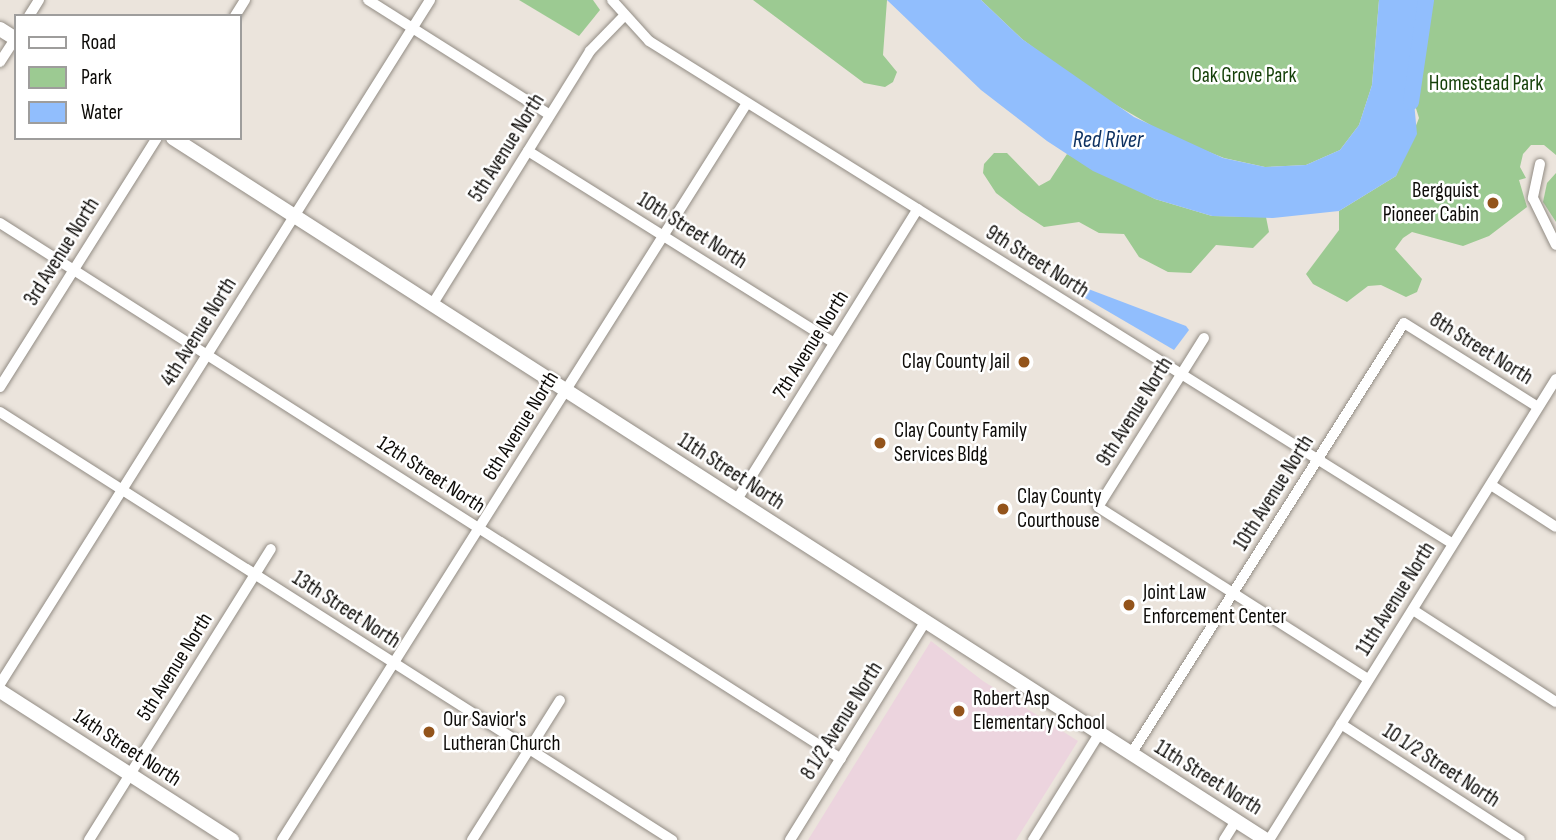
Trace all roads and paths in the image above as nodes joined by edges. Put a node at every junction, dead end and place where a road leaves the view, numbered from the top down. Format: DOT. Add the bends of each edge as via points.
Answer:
graph roads {
  1 [pos="368,0"];
  2 [pos="430,0"];
  3 [pos="612,0"];
  4 [pos="623,17"];
  5 [pos="412,28"];
  6 [pos="14,41"];
  7 [pos="0,62"];
  8 [pos="747,103"];
  9 [pos="550,115"];
  10 [pos="156,140"];
  11 [pos="176,140"];
  12 [pos="528,150"];
  13 [pos="1540,163"];
  14 [pos="918,209"];
  15 [pos="294,216"];
  16 [pos="0,223"];
  17 [pos="663,236"];
  18 [pos="1556,245"];
  19 [pos="74,270"];
  20 [pos="432,305"];
  21 [pos="1404,323"];
  22 [pos="1204,338"];
  23 [pos="834,343"];
  24 [pos="207,355"];
  25 [pos="1181,374"];
  26 [pos="1556,379"];
  27 [pos="0,387"];
  28 [pos="565,390"];
  29 [pos="1538,407"];
  30 [pos="0,412"];
  31 [pos="1319,459"];
  32 [pos="1491,485"];
  33 [pos="122,490"];
  34 [pos="736,501"];
  35 [pos="1556,527"];
  36 [pos="478,528"];
  37 [pos="1453,544"];
  38 [pos="271,549"];
  39 [pos="255,574"];
  40 [pos="1235,592"];
  41 [pos="1413,610"];
  42 [pos="925,622"];
  43 [pos="394,663"];
  44 [pos="1368,679"];
  45 [pos="0,684"];
  46 [pos="0,691"];
  47 [pos="560,700"];
  48 [pos="1556,702"];
  49 [pos="1341,724"];
  50 [pos="1099,734"];
  51 [pos="529,749"];
  52 [pos="1131,754"];
  53 [pos="841,760"];
  54 [pos="130,775"];
  55 [pos="1236,821"];
  56 [pos="660,837"];
  57 [pos="89,840"];
  58 [pos="232,840"];
  59 [pos="282,840"];
  60 [pos="472,840"];
  61 [pos="672,840"];
  62 [pos="790,840"];
  63 [pos="1034,840"];
  64 [pos="1224,840"];
  65 [pos="1268,840"];
  66 [pos="1520,840"];
  1 -- 5 [label="street"];
  2 -- 5 [label="street, 4th Avenue North"];
  3 -- 4 [label="street, 9th Street North"];
  4 -- 8 [label="street, 9th Street North" via="649,41"];
  4 -- 9 [label="street, 5th Avenue North" via="599,38"];
  5 -- 9 [label="street"];
  5 -- 15 [label="street, 4th Avenue North"];
  6 -- 7 [label="street"];
  8 -- 14 [label="street, 9th Street North"];
  8 -- 17 [label="street, 6th Avenue North"];
  9 -- 12 [label="street, 5th Avenue North"];
  10 -- 19 [label="street, 3rd Avenue North"];
  11 -- 15 [label="street, 11th Street North"];
  12 -- 17 [label="street, 10th Street North"];
  12 -- 20 [label="street, 5th Avenue North"];
  13 -- 18 [label="street" via="1533,198"];
  14 -- 23 [label="street, 7th Avenue North"];
  14 -- 25 [label="street, 9th Street North"];
  15 -- 20 [label="street, 11th Street North"];
  15 -- 24 [label="street, 4th Avenue North"];
  16 -- 19 [label="street, 12th Street North"];
  17 -- 23 [label="street, 10th Street North"];
  17 -- 28 [label="street, 6th Avenue North"];
  19 -- 24 [label="street, 12th Street North"];
  19 -- 27 [label="street, 3rd Avenue North"];
  20 -- 28 [label="street, 11th Street North"];
  21 -- 29 [label="street, 8th Street North"];
  21 -- 31 [label="street, 10th Avenue North"];
  22 -- 25 [label="street, 9th Avenue North"];
  23 -- 34 [label="street, 7th Avenue North"];
  24 -- 33 [label="street, 4th Avenue North"];
  24 -- 36 [label="street, 12th Street North"];
  25 -- 31 [label="street, 9th Street North"];
  25 -- 40 [label="street, 9th Avenue North" via="1098,507"];
  26 -- 29 [label="street, 11th Avenue North"];
  28 -- 34 [label="street, 11th Street North"];
  28 -- 36 [label="street, 6th Avenue North"];
  29 -- 32 [label="street, 11th Avenue North"];
  30 -- 33 [label="street, 13th Street North"];
  31 -- 37 [label="street, 9th Street North"];
  31 -- 40 [label="street, 10th Avenue North"];
  32 -- 35 [label="street"];
  32 -- 37 [label="street, 11th Avenue North"];
  33 -- 39 [label="street, 13th Street North"];
  33 -- 45 [label="street, 4th Avenue North"];
  34 -- 42 [label="street, 11th Street North"];
  36 -- 43 [label="street, 6th Avenue North"];
  36 -- 53 [label="street, 12th Street North"];
  37 -- 41 [label="street, 11th Avenue North"];
  38 -- 39 [label="street, 5th Avenue North"];
  39 -- 43 [label="street, 13th Street North"];
  39 -- 54 [label="street, 5th Avenue North"];
  40 -- 44 [label="street"];
  40 -- 52 [label="street, 10th Avenue North"];
  41 -- 44 [label="street, 11th Avenue North"];
  41 -- 48 [label="street"];
  42 -- 50 [label="street, 11th Street North"];
  42 -- 53 [label="street, 8 1/2 Avenue North"];
  43 -- 51 [label="street, 13th Street North"];
  43 -- 59 [label="street, 6th Avenue North"];
  44 -- 49 [label="street, 11th Avenue North"];
  46 -- 54 [label="street, 14th Street North"];
  47 -- 51 [label="street"];
  49 -- 65 [label="street, 11th Avenue North"];
  49 -- 66 [label="street, 10 1/2 Street North"];
  50 -- 52 [label="street, 11th Street North"];
  50 -- 63 [label="street"];
  51 -- 56 [label="street, 13th Street North"];
  51 -- 60 [label="street"];
  52 -- 55 [label="street, 11th Street North"];
  53 -- 62 [label="street, 8 1/2 Avenue North"];
  54 -- 57 [label="street, 5th Avenue North"];
  54 -- 58 [label="street, 14th Street North"];
  55 -- 64 [label="street"];
  55 -- 65 [label="street, 11th Street North"];
  56 -- 61 [label="street, 13th Street North"];
}
